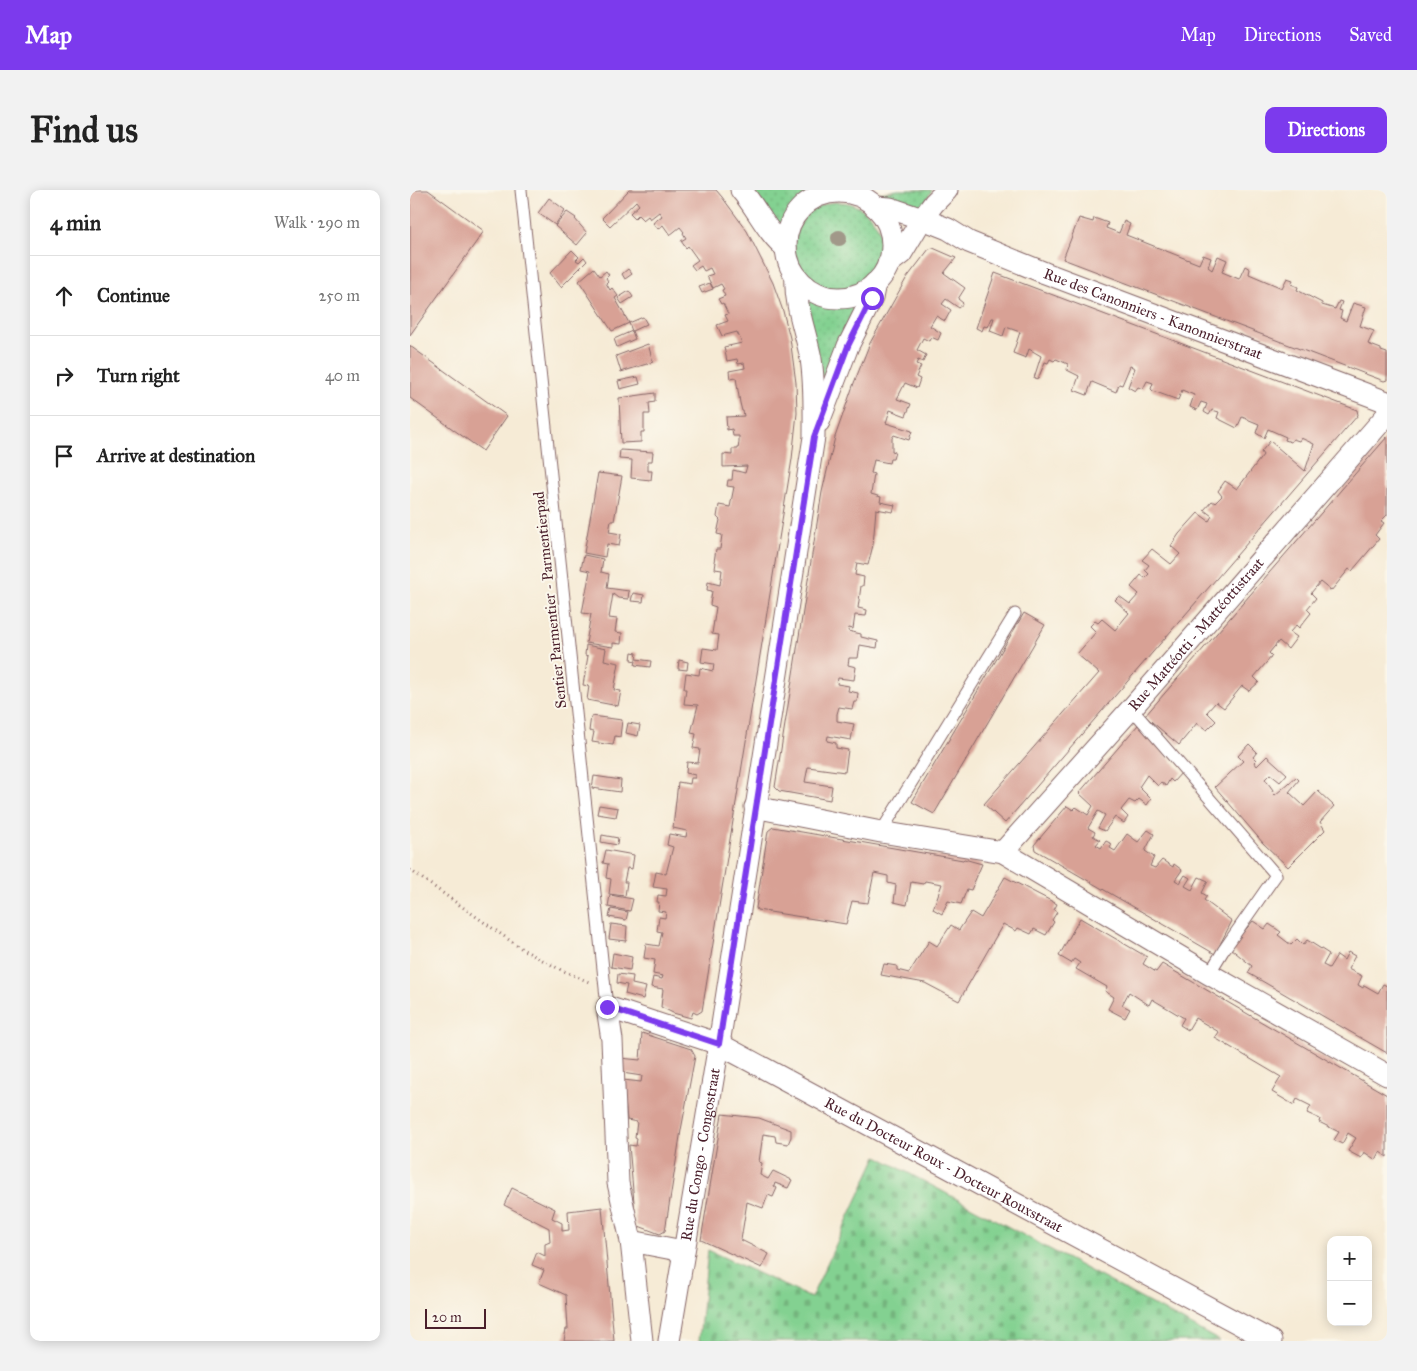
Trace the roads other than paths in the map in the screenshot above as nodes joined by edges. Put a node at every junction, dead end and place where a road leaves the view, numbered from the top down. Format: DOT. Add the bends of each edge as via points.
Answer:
graph roads {
  1 [pos="521,190"];
  2 [pos="741,190"];
  3 [pos="947,190"];
  4 [pos="853,195"];
  5 [pos="922,219"];
  6 [pos="970,242"];
  7 [pos="786,248"];
  8 [pos="888,264"];
  9 [pos="796,276"];
  10 [pos="875,283"];
  11 [pos="1387,402"];
  12 [pos="1387,415"];
  13 [pos="814,437"];
  14 [pos="1015,614"];
  15 [pos="1130,710"];
  16 [pos="755,807"];
  17 [pos="881,832"];
  18 [pos="1003,852"];
  19 [pos="1209,974"];
  20 [pos="606,998"];
  21 [pos="719,1044"];
  22 [pos="1387,1075"];
  23 [pos="631,1241"];
  24 [pos="683,1251"];
  25 [pos="642,1341"];
  26 [pos="669,1341"];
  27 [pos="1271,1341"];
  1 -- 20 [label="lane, Sentier Parmentier - Parmentierpad"];
  2 -- 7 [label="street" via="777,241"];
  3 -- 5 [label="street"];
  3 -- 6 [label="street" via="950,214"];
  4 -- 5 [label="street, Rue des Canonniers - Kanonnierstraat"];
  4 -- 7 [label="street" via="814,198 797,212 791,222"];
  4 -- 8 [label="street" via="884,218 890,233"];
  5 -- 6 [label="street, Rue des Canonniers - Kanonnierstraat"];
  5 -- 8 [label="street" via="901,254"];
  6 -- 11 [label="street, Rue des Canonniers - Kanonnierstraat"];
  7 -- 9 [label="street"];
  8 -- 10 [label="street"];
  9 -- 10 [label="street" via="808,288 832,297 853,296"];
  9 -- 13 [label="street, Rue du Congo - Congostraat" via="795,291 811,361"];
  10 -- 13 [label="street, Rue du Congo - Congostraat" via="872,298 832,384"];
  12 -- 15 [label="street, Rue Mattéotti - Mattéottistraat"];
  13 -- 16 [label="street, Rue du Congo - Congostraat"];
  14 -- 17 [label="lane"];
  15 -- 18 [label="street, Rue Mattéotti - Mattéottistraat"];
  15 -- 19 [label="lane" via="1276,875"];
  16 -- 17 [label="street"];
  16 -- 21 [label="street, Rue du Congo - Congostraat"];
  17 -- 18 [label="street"];
  18 -- 19 [label="street"];
  19 -- 22 [label="street"];
  20 -- 21 [label="street, Rue du Docteur Roux - Docteur Rouxstraat"];
  20 -- 23 [label="street" via="612,1040 618,1183"];
  21 -- 24 [label="street, Rue du Congo - Congostraat"];
  21 -- 27 [label="street, Rue du Docteur Roux - Docteur Rouxstraat"];
  23 -- 24 [label="street"];
  23 -- 25 [label="street"];
  24 -- 26 [label="street, Rue du Congo - Congostraat"];
}
